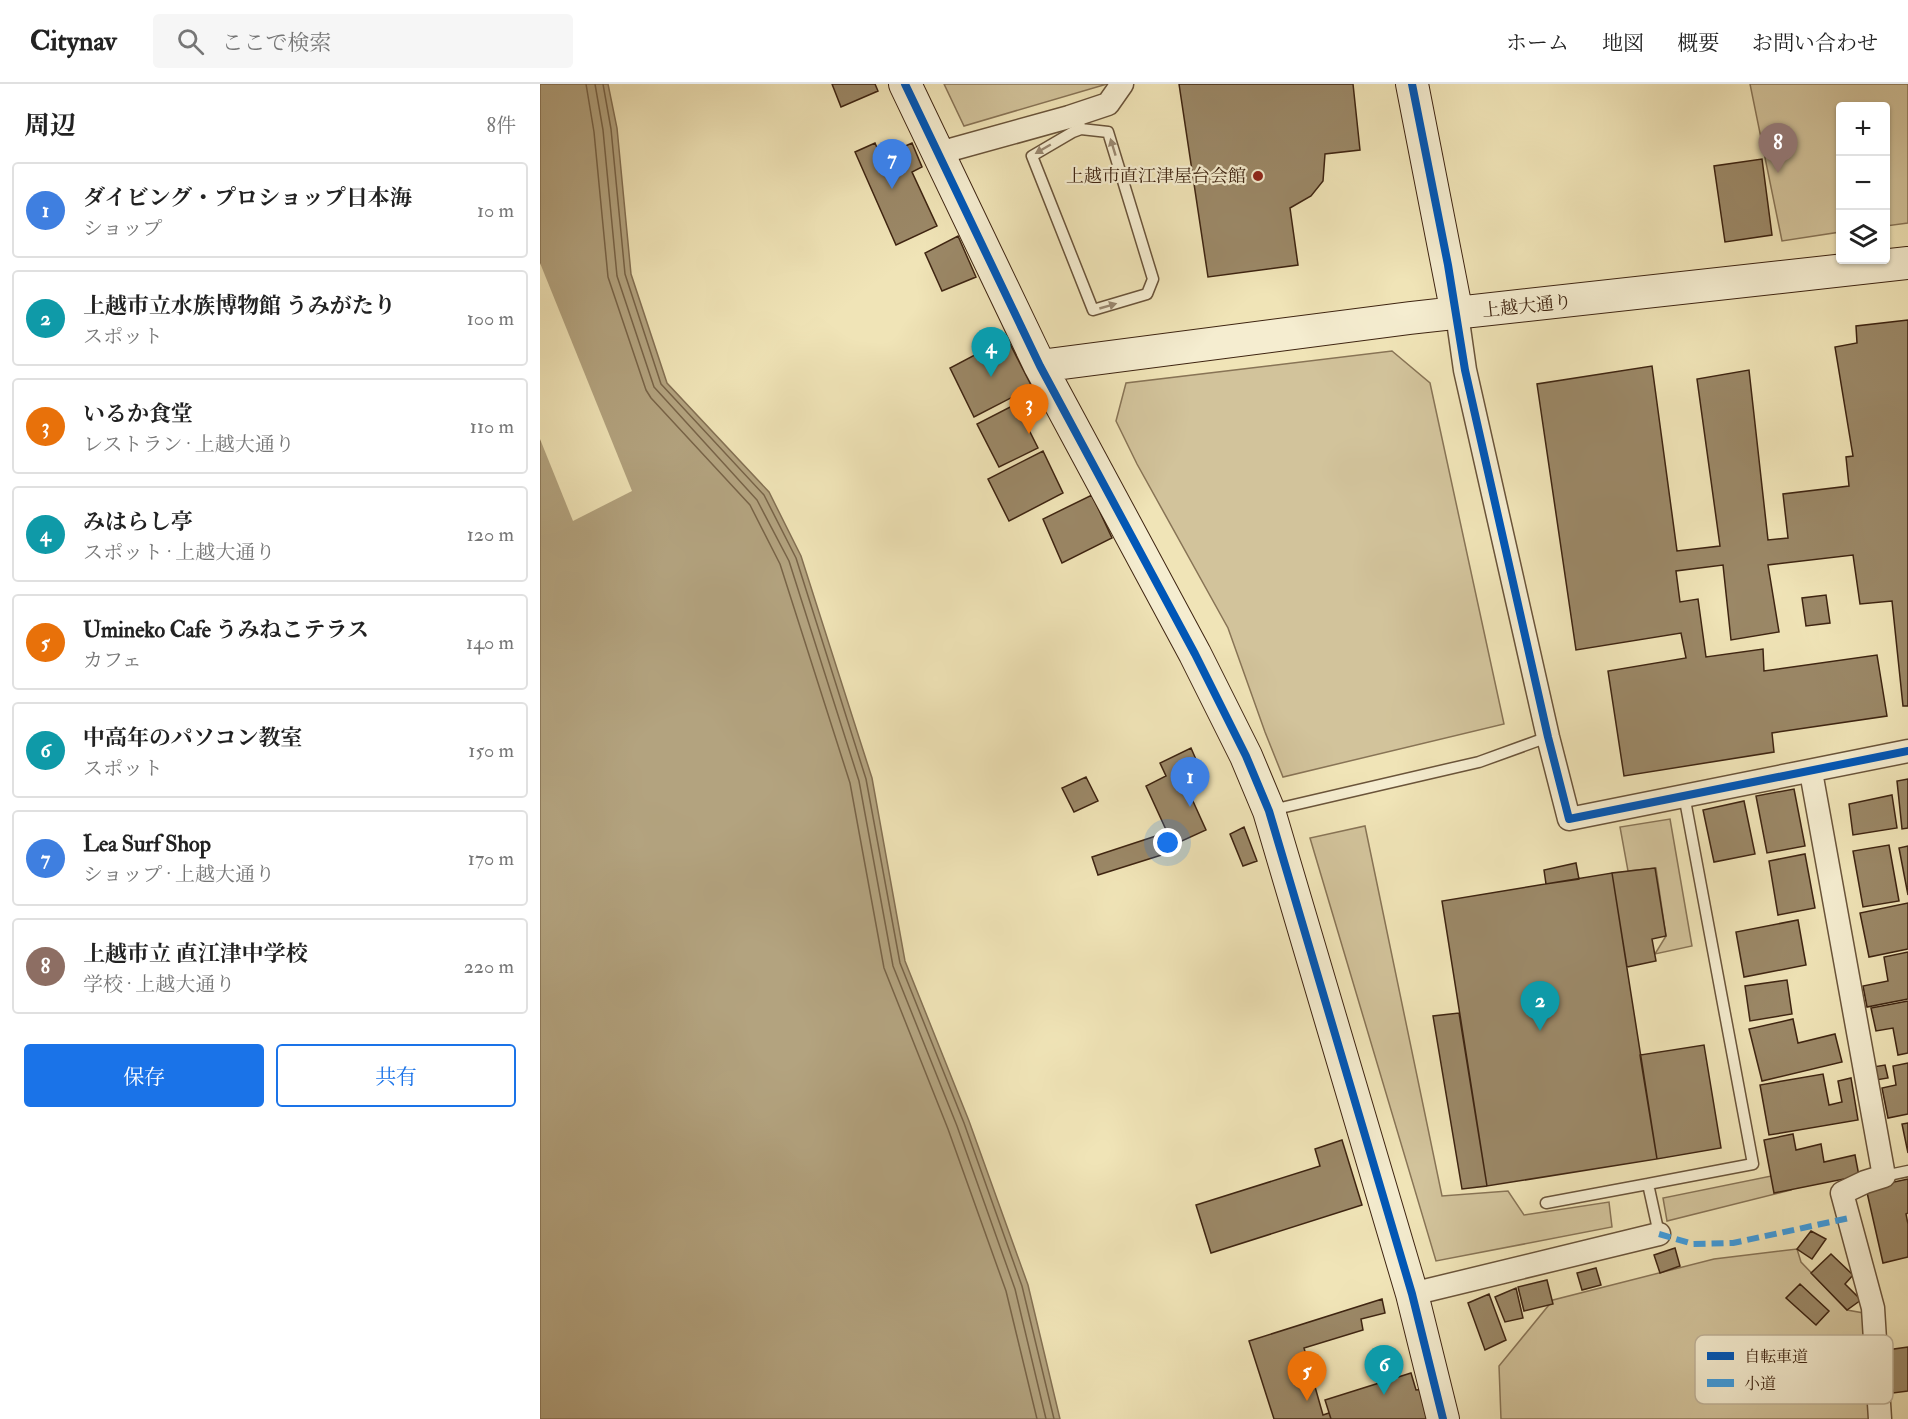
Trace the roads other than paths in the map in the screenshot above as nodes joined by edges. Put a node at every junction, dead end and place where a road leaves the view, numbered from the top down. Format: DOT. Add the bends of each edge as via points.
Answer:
graph roads {
  1 [pos="905,84"];
  2 [pos="1122,84"];
  3 [pos="1412,84"];
  4 [pos="1075,123"];
  5 [pos="939,153"];
  6 [pos="1908,263"];
  7 [pos="1457,314"];
  8 [pos="1040,366"];
  9 [pos="1548,737"];
  10 [pos="1908,751"];
  11 [pos="1811,772"];
  12 [pos="1684,795"];
  13 [pos="1269,811"];
  14 [pos="1908,1171"];
  15 [pos="1884,1176"];
  16 [pos="1648,1184"];
  17 [pos="1546,1203"];
  18 [pos="1659,1234"];
  19 [pos="1413,1294"];
  20 [pos="1875,1335"];
  21 [pos="1879,1404"];
  22 [pos="1443,1419"];
  23 [pos="1880,1419"];
  1 -- 5 [label="street"];
  2 -- 4 [label="street" via="1108,104"];
  3 -- 7 [label="street"];
  4 -- 4 [label="lane, one-way" via="1032,156 1093,310 1148,294 1153,279 1108,132"];
  4 -- 5 [label="street"];
  5 -- 8 [label="street"];
  6 -- 7 [label="street, 上越大通り"];
  7 -- 8 [label="street, 上越大通り"];
  7 -- 9 [label="street" via="1465,370"];
  8 -- 13 [label="street" via="1195,654"];
  9 -- 12 [label="street" via="1569,819"];
  9 -- 13 [label="lane" via="1479,762"];
  10 -- 11 [label="street"];
  11 -- 12 [label="street"];
  11 -- 15 [label="street"];
  12 -- 16 [label="lane" via="1754,1164"];
  13 -- 19 [label="street"];
  14 -- 15 [label="lane"];
  15 -- 20 [label="street" via="1842,1193 1873,1308"];
  16 -- 17 [label="lane"];
  16 -- 18 [label="lane"];
  18 -- 19 [label="street"];
  19 -- 22 [label="street"];
  21 -- 23 [label="street"];
}
